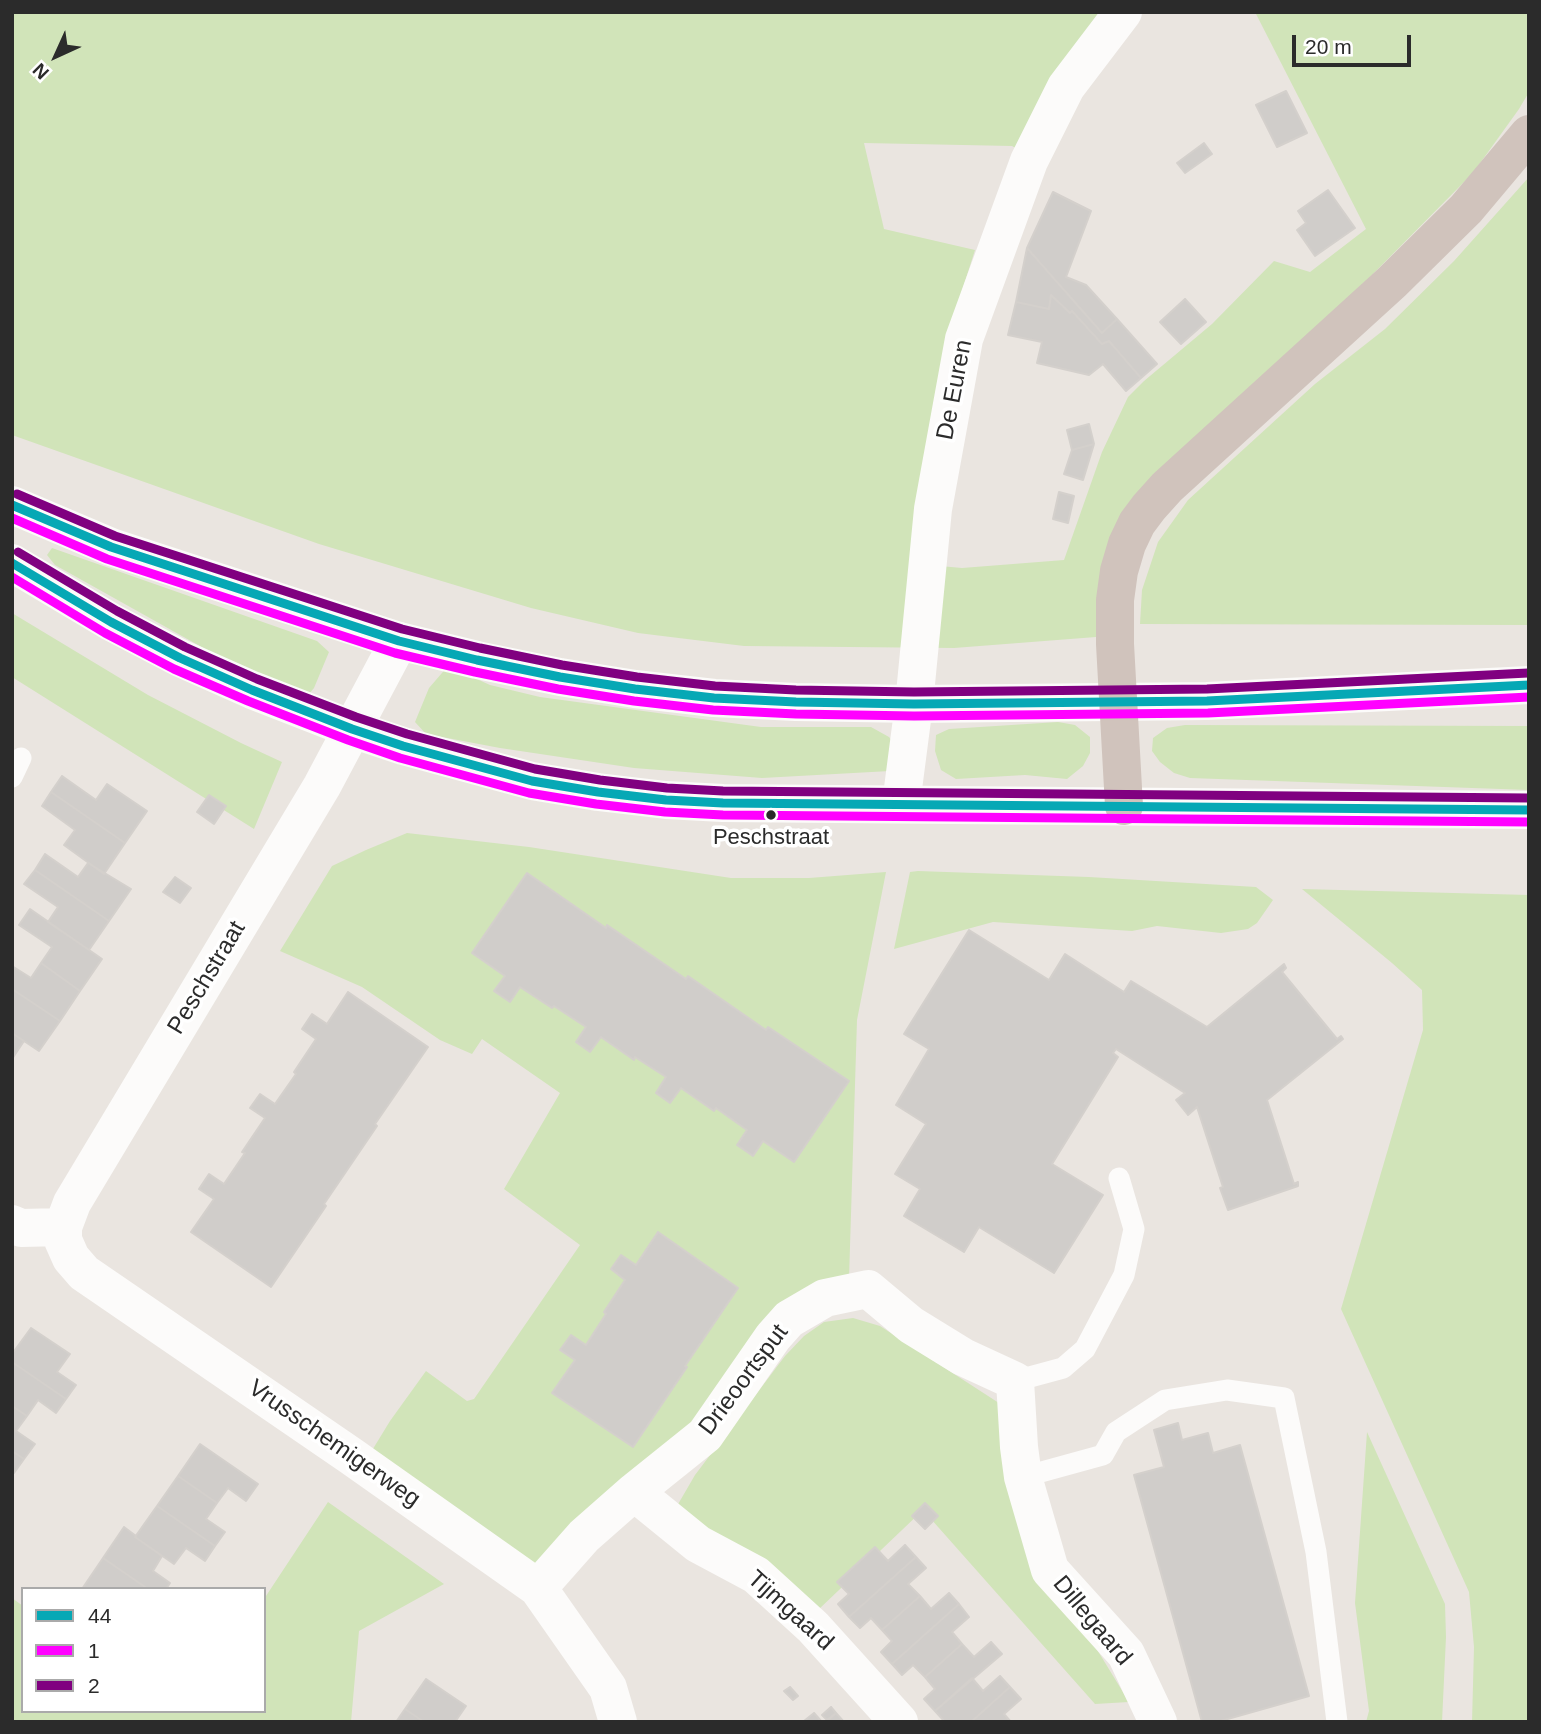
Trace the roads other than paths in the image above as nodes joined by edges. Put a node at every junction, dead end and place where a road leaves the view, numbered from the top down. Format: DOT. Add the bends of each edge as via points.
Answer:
graph roads {
  1 [pos="1123,12"];
  2 [pos="1529,134"];
  3 [pos="12,505"];
  4 [pos="12,563"];
  5 [pos="399,640"];
  6 [pos="1529,685"];
  7 [pos="1119,701"];
  8 [pos="914,704"];
  9 [pos="352,729"];
  10 [pos="901,804"];
  11 [pos="1124,806"];
  12 [pos="1529,810"];
  13 [pos="1119,1178"];
  14 [pos="12,1224"];
  15 [pos="63,1227"];
  16 [pos="1015,1381"];
  17 [pos="1023,1477"];
  18 [pos="634,1492"];
  19 [pos="538,1588"];
  20 [pos="618,1722"];
  21 [pos="899,1722"];
  22 [pos="1158,1722"];
  23 [pos="1336,1722"];
  1 -- 8 [label="street, De Euren" via="1066,87 1029,161 964,339 933,509"];
  2 -- 7 [label="highway" via="1466,209 1167,487 1143,515 1127,544 1115,600"];
  3 -- 5 [label="street" via="111,547"];
  4 -- 9 [label="street" via="180,658"];
  5 -- 8 [label="street" via="489,663 635,689 782,702"];
  5 -- 9 [label="street, Peschstraat"];
  6 -- 7 [label="street"];
  7 -- 8 [label="street"];
  7 -- 11 [label="highway"];
  8 -- 10 [label="street, De Euren"];
  9 -- 10 [label="street" via="532,781 598,792 723,803"];
  9 -- 15 [label="street, Peschstraat" via="72,1203"];
  10 -- 11 [label="street"];
  11 -- 12 [label="street"];
  13 -- 16 [label="lane" via="1134,1229 1118,1287 1085,1349 1063,1368"];
  14 -- 15 [label="street"];
  15 -- 19 [label="street, Vrusschemigerweg" via="71,1258 84,1273"];
  16 -- 17 [label="street"];
  16 -- 18 [label="street, Drieoortsput" via="922,1332 868,1289 825,1298 789,1320 773,1337 705,1435"];
  17 -- 22 [label="street, Dillegaard" via="1050,1570 1126,1654"];
  17 -- 23 [label="lane" via="1103,1455 1116,1432 1165,1401 1227,1390 1284,1398 1316,1552"];
  18 -- 19 [label="street, Drieoortsput" via="584,1536"];
  18 -- 21 [label="street, Tijmgaard" via="698,1544 756,1575 813,1627"];
  19 -- 20 [label="street, Vrusschemigerweg" via="608,1688"];
}
